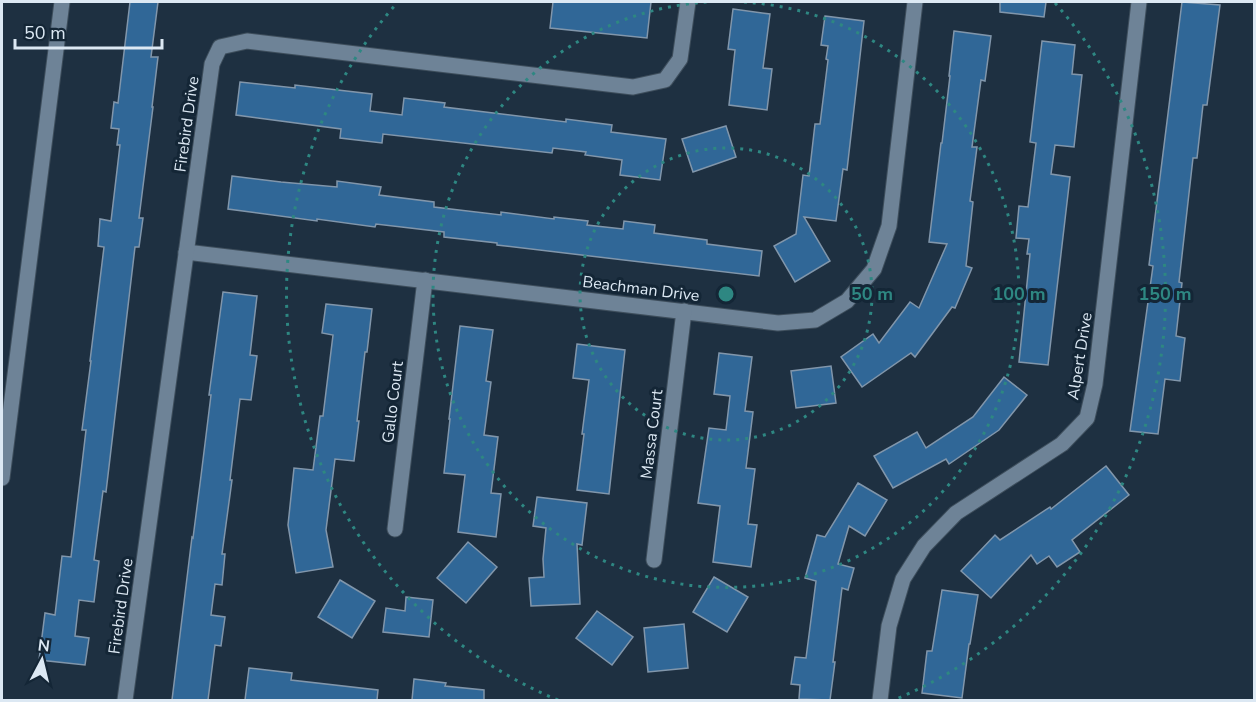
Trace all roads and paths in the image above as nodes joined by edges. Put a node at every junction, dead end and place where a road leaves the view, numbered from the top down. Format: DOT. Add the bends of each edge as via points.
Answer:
graph roads {
  1 [pos="62,2"];
  2 [pos="688,2"];
  3 [pos="915,2"];
  4 [pos="1139,2"];
  5 [pos="186,252"];
  6 [pos="425,280"];
  7 [pos="684,311"];
  8 [pos="2,478"];
  9 [pos="395,529"];
  10 [pos="654,560"];
  11 [pos="125,700"];
  12 [pos="880,700"];
  1 -- 8 [label="street"];
  2 -- 5 [label="street, Firebird Drive" via="680,59 665,80 633,87 247,41 220,47 212,64"];
  3 -- 7 [label="street, Beachman Drive" via="889,226 874,269 847,301 815,320 778,323"];
  4 -- 12 [label="street, Alpert Drive" via="1095,384 1087,418 1062,444 956,513 924,546 903,579 889,626"];
  5 -- 6 [label="street, Beachman Drive"];
  5 -- 11 [label="street, Firebird Drive"];
  6 -- 7 [label="street, Beachman Drive"];
  6 -- 9 [label="street, Gallo Court"];
  7 -- 10 [label="street, Massa Court"];
}
